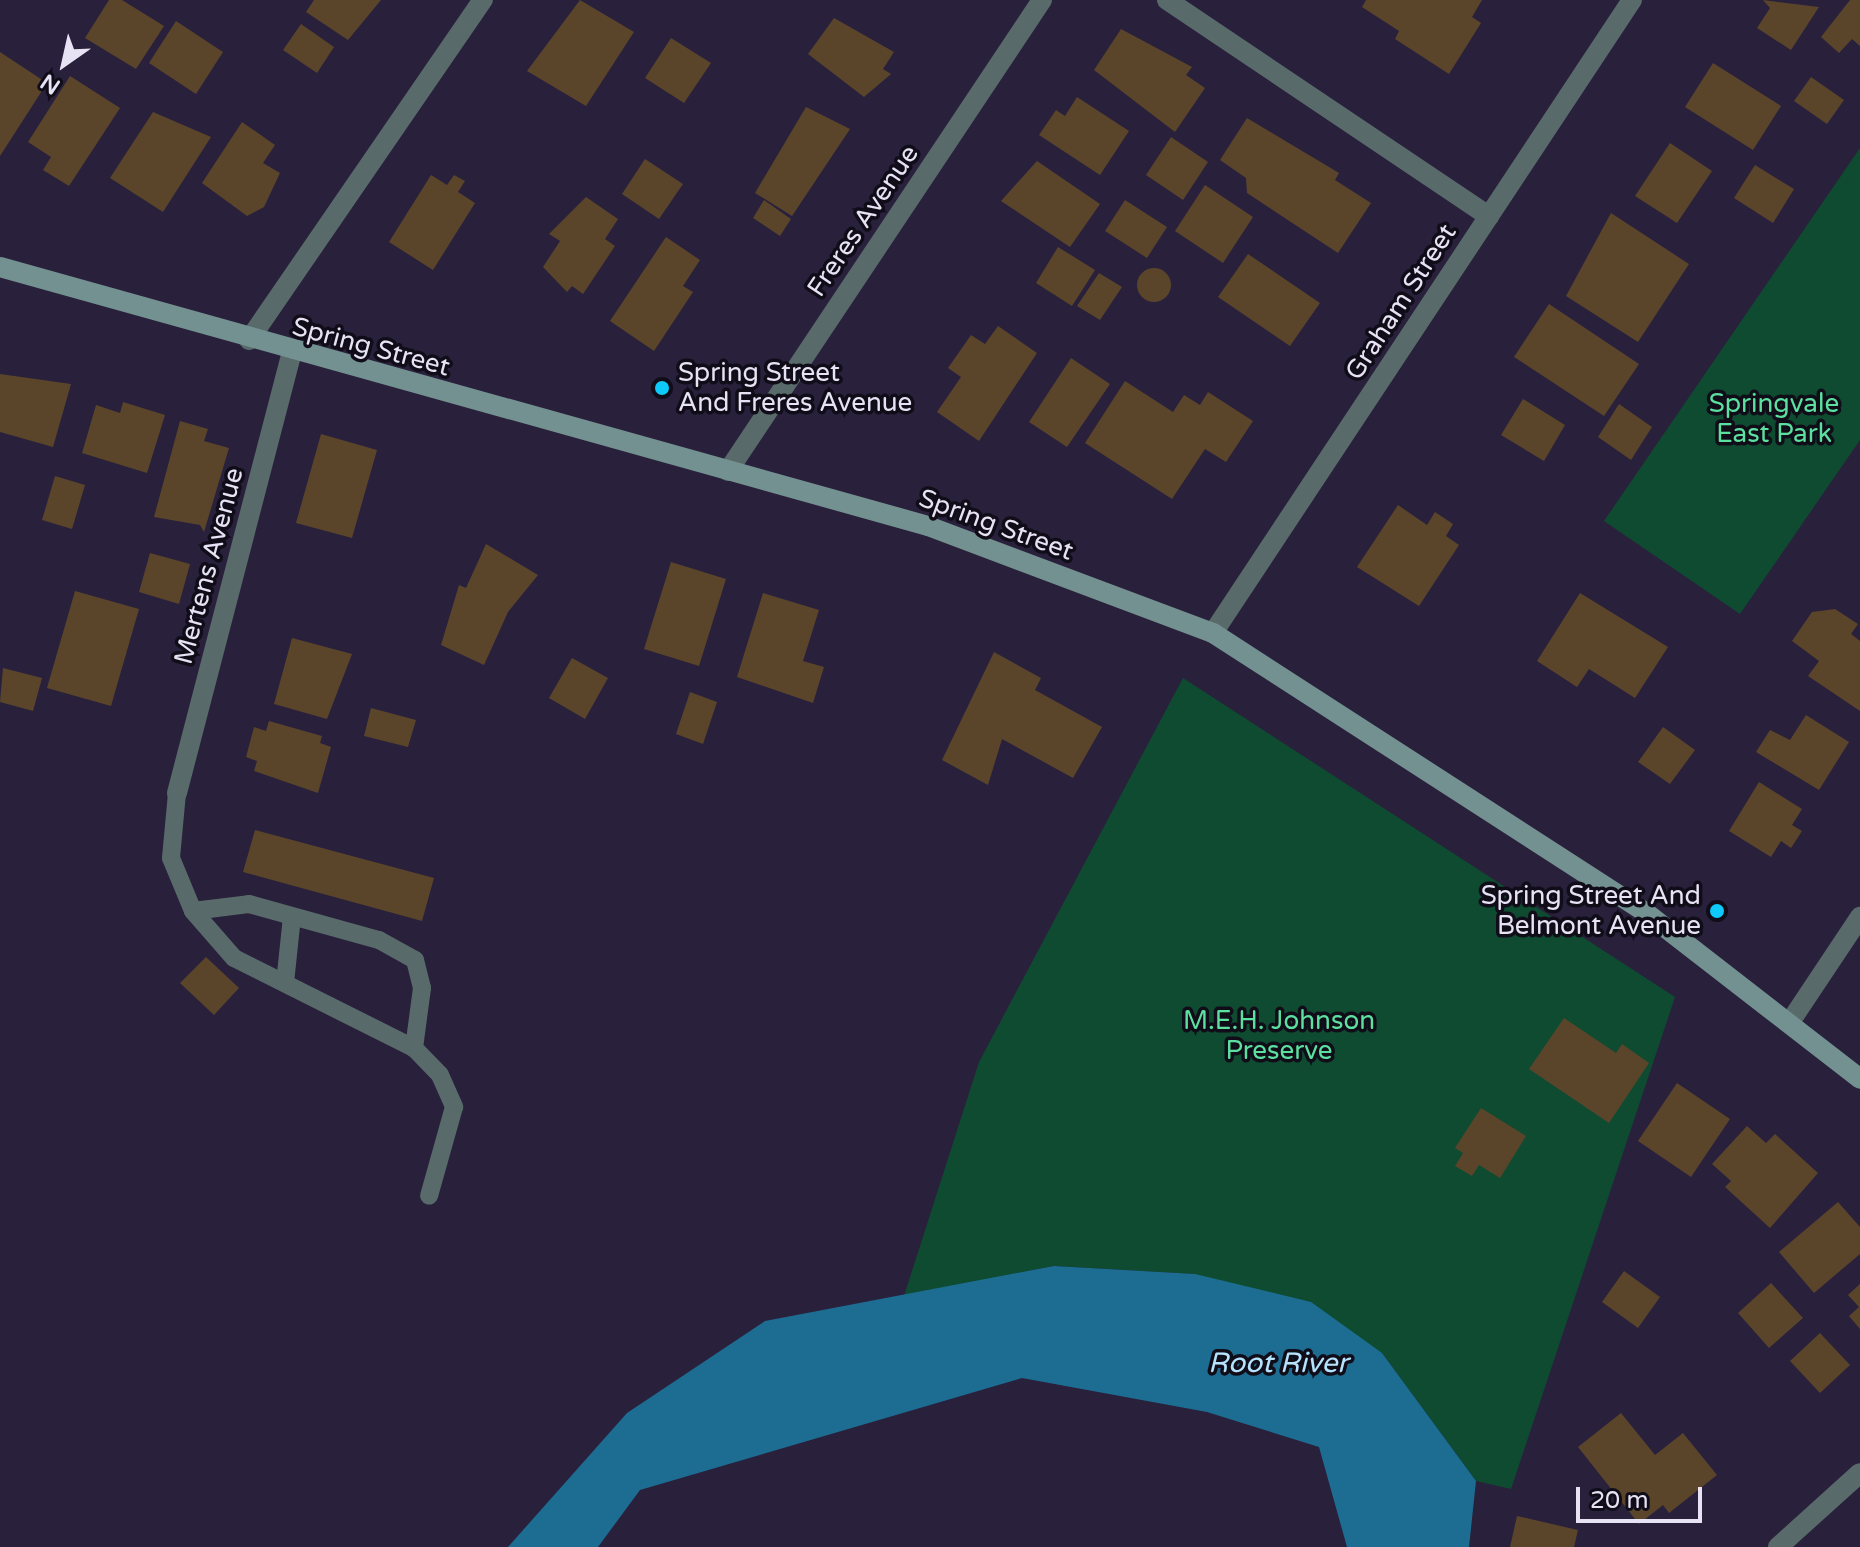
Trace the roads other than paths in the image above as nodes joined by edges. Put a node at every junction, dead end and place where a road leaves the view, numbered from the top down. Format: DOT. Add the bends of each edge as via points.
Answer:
graph roads {
  1 [pos="483,0"];
  2 [pos="1042,0"];
  3 [pos="1167,0"];
  4 [pos="1632,0"];
  5 [pos="1489,216"];
  6 [pos="0,267"];
  7 [pos="249,340"];
  8 [pos="292,353"];
  9 [pos="728,471"];
  10 [pos="1213,633"];
  11 [pos="177,793"];
  12 [pos="193,911"];
  13 [pos="292,916"];
  14 [pos="1860,917"];
  15 [pos="285,983"];
  16 [pos="1792,1019"];
  17 [pos="414,1048"];
  18 [pos="1860,1079"];
  19 [pos="429,1196"];
  20 [pos="1860,1473"];
  21 [pos="1778,1547"];
  1 -- 7 [label="street"];
  2 -- 9 [label="street, Freres Avenue"];
  3 -- 5 [label="street"];
  4 -- 5 [label="street, Graham Street"];
  5 -- 10 [label="street, Graham Street"];
  6 -- 7 [label="main road, Spring Street"];
  7 -- 8 [label="main road, Spring Street"];
  8 -- 9 [label="main road, Spring Street"];
  8 -- 11 [label="street, Mertens Avenue"];
  9 -- 10 [label="main road, Spring Street" via="928,526"];
  10 -- 16 [label="main road, Spring Street" via="1645,912"];
  11 -- 12 [label="lane" via="171,858"];
  12 -- 13 [label="lane" via="249,904"];
  12 -- 15 [label="lane" via="234,958"];
  13 -- 15 [label="lane"];
  13 -- 17 [label="lane" via="379,940 415,960 422,988"];
  14 -- 16 [label="street"];
  15 -- 17 [label="lane"];
  16 -- 18 [label="main road, Spring Street"];
  17 -- 19 [label="lane" via="440,1075 454,1107"];
  20 -- 21 [label="street"];
}
